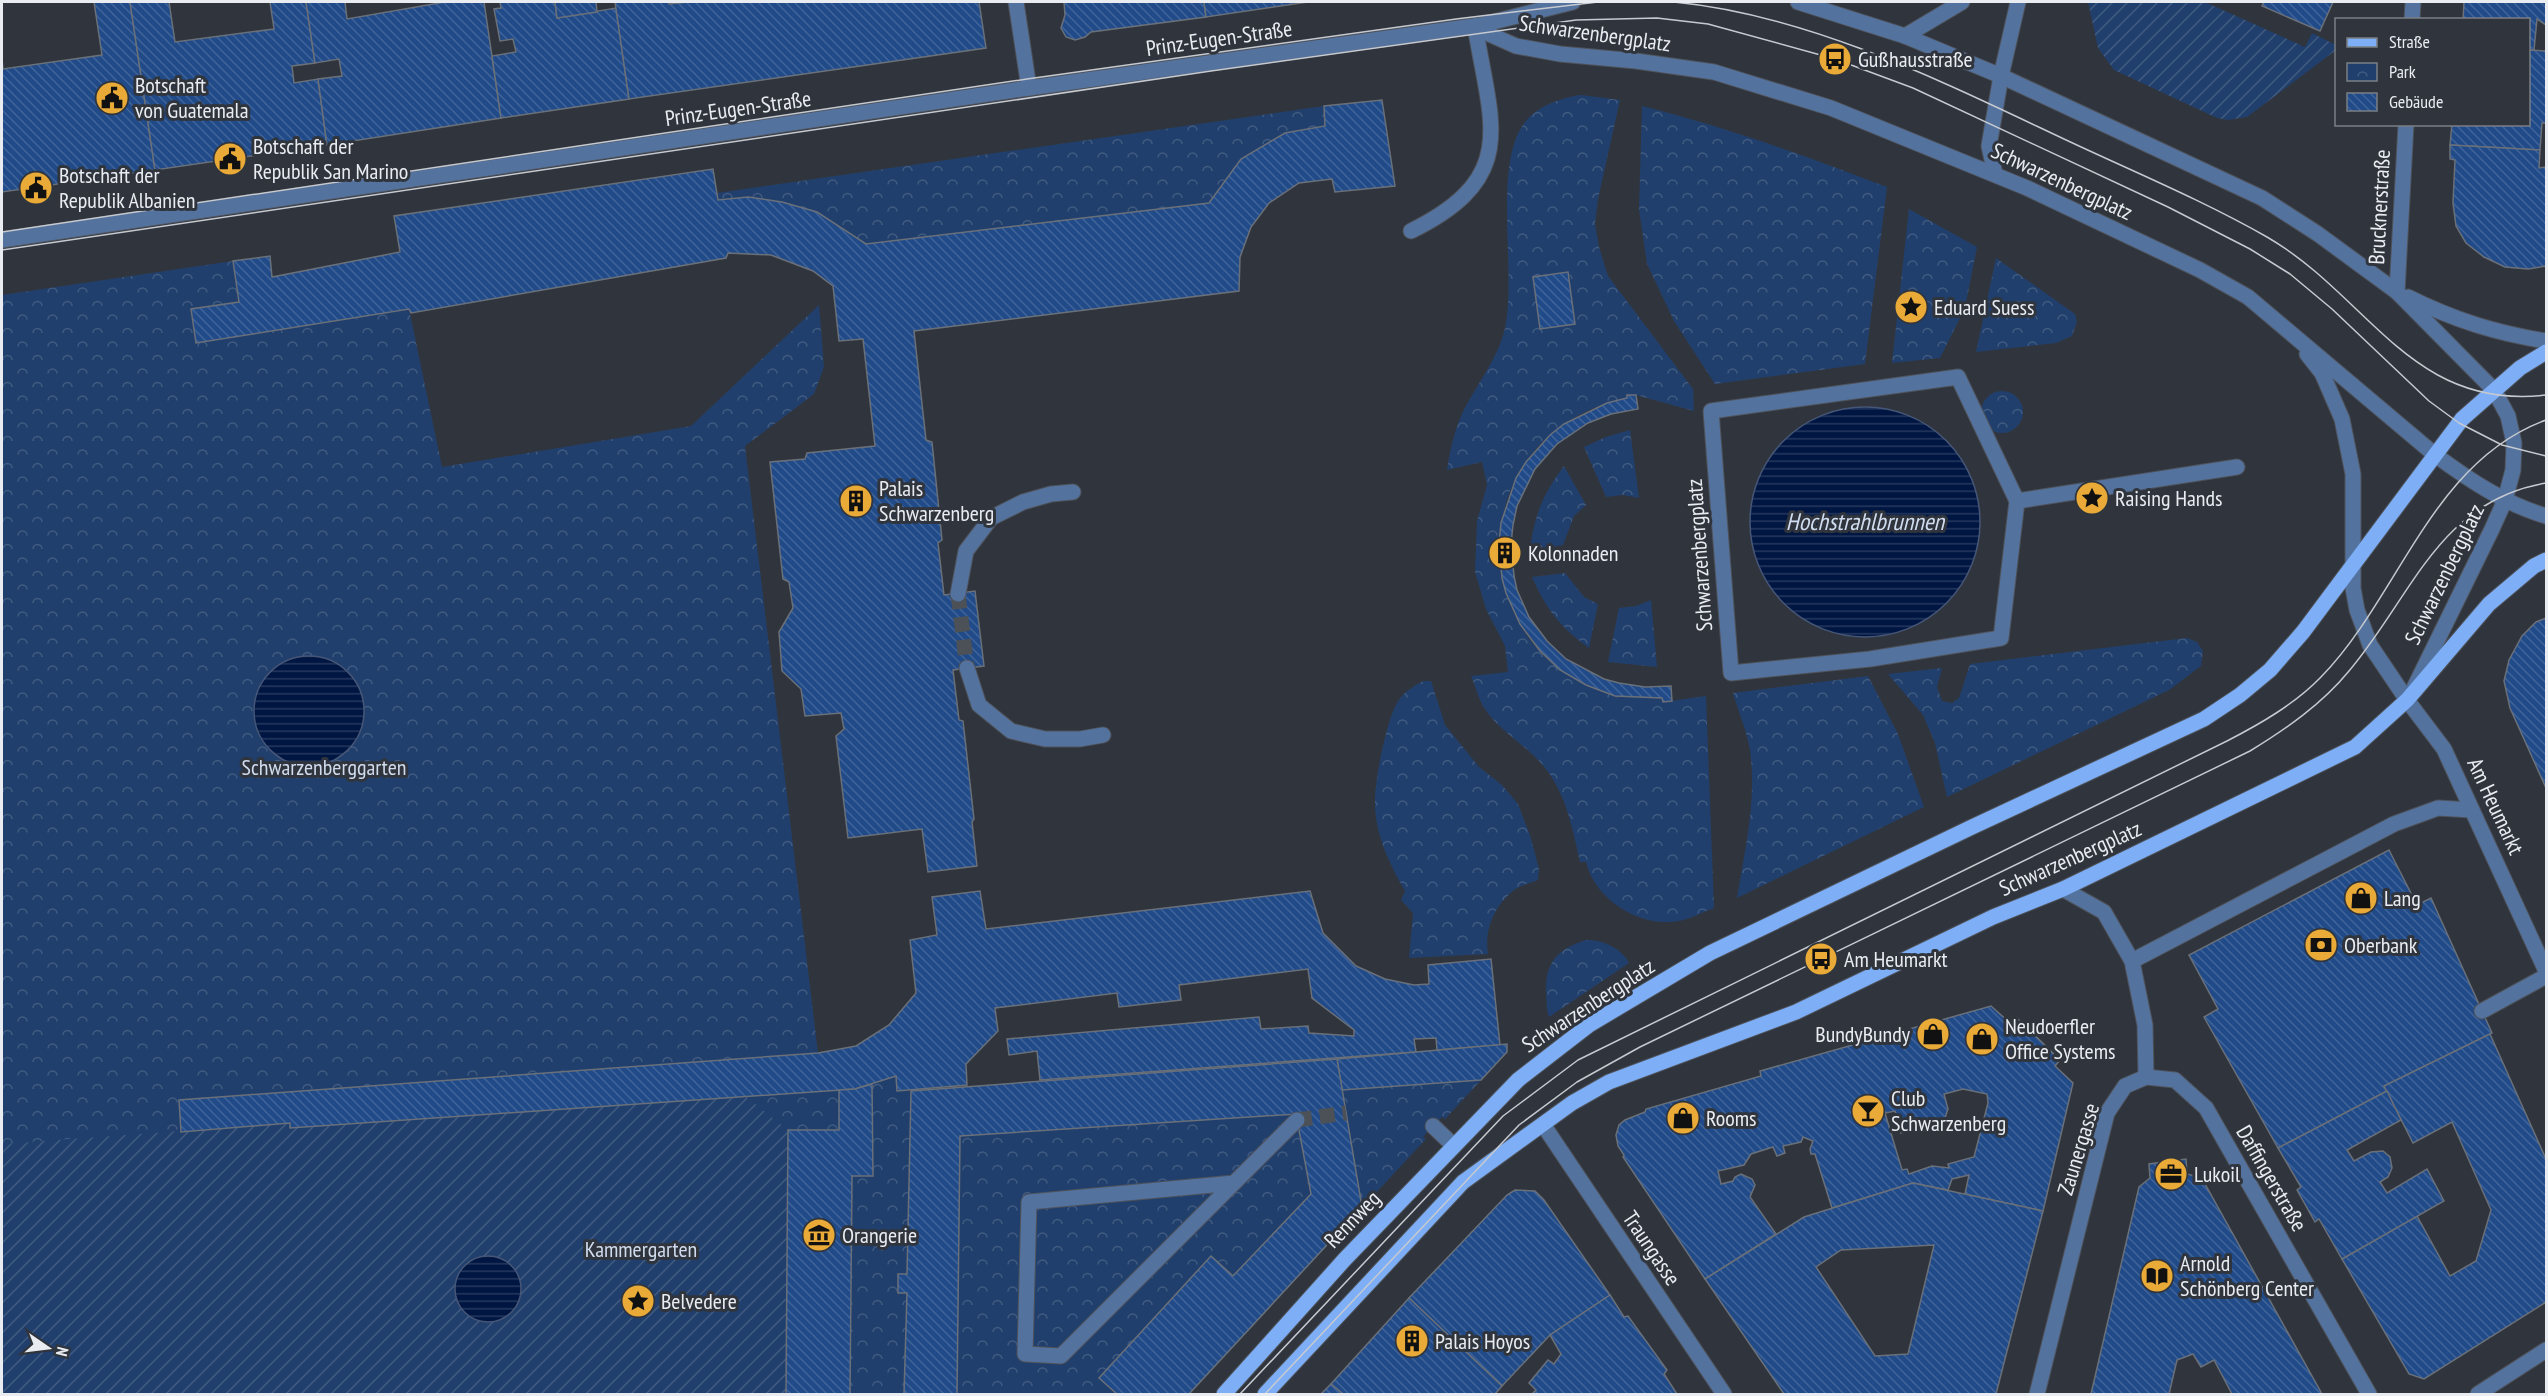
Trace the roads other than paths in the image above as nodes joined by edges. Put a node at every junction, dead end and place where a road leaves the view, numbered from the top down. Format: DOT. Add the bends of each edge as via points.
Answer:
graph roads {
  1 [pos="1016,2"];
  2 [pos="1574,2"];
  3 [pos="1798,2"];
  4 [pos="1962,2"];
  5 [pos="2018,2"];
  6 [pos="2413,2"];
  7 [pos="2412,18"];
  8 [pos="1478,25"];
  9 [pos="1905,36"];
  10 [pos="2001,76"];
  11 [pos="1029,88"];
  12 [pos="2406,126"];
  13 [pos="1995,174"];
  14 [pos="1411,231"];
  15 [pos="2,240"];
  16 [pos="2397,292"];
  17 [pos="2287,328"];
  18 [pos="2547,341"];
  19 [pos="2547,352"];
  20 [pos="2494,390"];
  21 [pos="2434,454"];
  22 [pos="2237,467"];
  23 [pos="1073,492"];
  24 [pos="2505,500"];
  25 [pos="2017,501"];
  26 [pos="2547,516"];
  27 [pos="2547,560"];
  28 [pos="2351,566"];
  29 [pos="958,594"];
  30 [pos="967,668"];
  31 [pos="2408,700"];
  32 [pos="1103,735"];
  33 [pos="2472,810"];
  34 [pos="2063,889"];
  35 [pos="2132,961"];
  36 [pos="2547,971"];
  37 [pos="2547,976"];
  38 [pos="2482,1011"];
  39 [pos="2146,1077"];
  40 [pos="1518,1080"];
  41 [pos="1297,1120"];
  42 [pos="1433,1126"];
  43 [pos="1544,1126"];
  44 [pos="1454,1146"];
  45 [pos="1234,1183"];
  46 [pos="2547,1350"];
  47 [pos="1224,1395"];
  48 [pos="1264,1395"];
  49 [pos="1724,1395"];
  50 [pos="2037,1395"];
  51 [pos="2369,1395"];
  52 [pos="2478,1395"];
  1 -- 11 [label="street"];
  2 -- 8 [label="street, Schwarzenbergplatz"];
  3 -- 9 [label="street, Schwarzenbergplatz"];
  4 -- 9 [label="street"];
  5 -- 10 [label="street"];
  6 -- 7 [label="street"];
  8 -- 11 [label="street, Prinz-Eugen-Straße"];
  8 -- 13 [label="street, Schwarzenbergplatz" via="1516,46 1714,72 1832,108"];
  8 -- 14 [label="street" via="1492,142 1480,178 1461,199 1436,219"];
  9 -- 10 [label="street, Schwarzenbergplatz"];
  10 -- 13 [label="street" via="1989,146"];
  10 -- 16 [label="street, Schwarzenbergplatz" via="2262,198"];
  11 -- 15 [label="street, Prinz-Eugen-Straße"];
  12 -- 16 [label="street, Brucknerstraße"];
  13 -- 17 [label="street, Schwarzenbergplatz" via="2200,270 2248,297"];
  16 -- 18 [label="street, Schwarzenbergplatz" via="2446,316 2493,331"];
  16 -- 20 [label="street, Schwarzenbergplatz"];
  17 -- 21 [label="street, Schwarzenbergplatz"];
  17 -- 28 [label="street, Schwarzenbergplatz" via="2322,373 2342,419 2352,474"];
  19 -- 20 [label="main road, Schwarzenbergplatz"];
  20 -- 21 [label="main road, Schwarzenbergplatz" via="2462,419"];
  20 -- 24 [label="street, Schwarzenbergplatz" via="2508,416 2514,444 2513,470"];
  21 -- 24 [label="street, Schwarzenbergplatz"];
  21 -- 28 [label="main road, Schwarzenbergplatz"];
  22 -- 25 [label="street"];
  23 -- 29 [label="street" via="1023,502 991,518 966,551"];
  24 -- 26 [label="street, Schwarzenbergplatz"];
  24 -- 31 [label="street, Schwarzenbergplatz"];
  25 -- 25 [label="street, Schwarzenbergplatz" via="2001,638 1870,659 1731,673 1711,411 1958,377"];
  27 -- 31 [label="main road, Schwarzenbergplatz" via="2534,566 2489,604"];
  28 -- 31 [label="street, Schwarzenbergplatz" via="2357,610 2370,645"];
  28 -- 40 [label="main road, Schwarzenbergplatz" via="2271,670 2204,719 1710,953 1590,1025"];
  30 -- 32 [label="street" via="980,705 1011,731 1045,739"];
  31 -- 33 [label="street, Am Heumarkt" via="2445,748"];
  31 -- 34 [label="main road, Schwarzenbergplatz" via="2355,747"];
  33 -- 35 [label="street" via="2438,808 2394,824"];
  33 -- 36 [label="street, Am Heumarkt"];
  34 -- 35 [label="street" via="2104,912"];
  34 -- 43 [label="main road, Schwarzenbergplatz" via="1993,917 1796,1012 1608,1082 1572,1103"];
  35 -- 39 [label="street" via="2145,1025"];
  37 -- 38 [label="street"];
  39 -- 50 [label="street, Zaunergasse" via="2125,1086 2107,1113"];
  39 -- 51 [label="street, Daffingerstraße" via="2175,1080 2206,1108"];
  40 -- 44 [label="main road, Rennweg"];
  41 -- 45 [label="street"];
  42 -- 44 [label="street"];
  43 -- 48 [label="main road" via="1463,1182"];
  43 -- 49 [label="street, Traungasse"];
  44 -- 47 [label="main road, Rennweg" via="1345,1259"];
  45 -- 45 [label="street" via="1061,1356 1025,1353 1029,1202"];
  46 -- 52 [label="street"];
}
